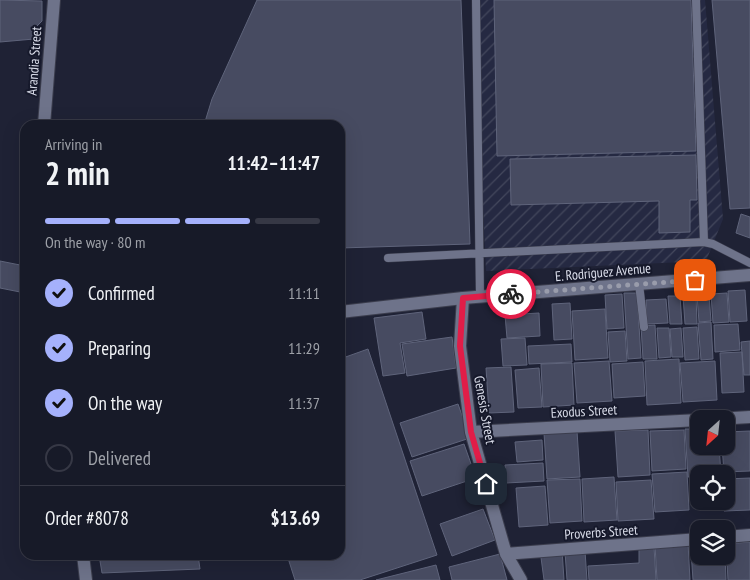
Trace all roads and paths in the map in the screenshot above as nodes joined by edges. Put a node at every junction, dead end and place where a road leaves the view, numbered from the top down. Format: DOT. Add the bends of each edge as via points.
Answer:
graph roads {
  1 [pos="54,0"];
  2 [pos="476,0"];
  3 [pos="696,0"];
  4 [pos="44,120"];
  5 [pos="704,242"];
  6 [pos="478,253"];
  7 [pos="388,258"];
  8 [pos="750,263"];
  9 [pos="750,275"];
  10 [pos="639,284"];
  11 [pos="480,297"];
  12 [pos="463,298"];
  13 [pos="345,311"];
  14 [pos="644,327"];
  15 [pos="750,417"];
  16 [pos="735,418"];
  17 [pos="690,420"];
  18 [pos="471,432"];
  19 [pos="750,535"];
  20 [pos="735,536"];
  21 [pos="690,540"];
  22 [pos="506,554"];
  23 [pos="84,560"];
  24 [pos="86,580"];
  25 [pos="521,580"];
  1 -- 4 [label="street, Arandia Street"];
  2 -- 6 [label="lane"];
  3 -- 5 [label="lane"];
  5 -- 6 [label="lane"];
  5 -- 8 [label="lane"];
  6 -- 7 [label="lane"];
  6 -- 11 [label="lane"];
  9 -- 10 [label="street, E. Rodriguez Avenue"];
  10 -- 11 [label="street, E. Rodriguez Avenue"];
  10 -- 14 [label="lane"];
  11 -- 12 [label="street, E. Rodriguez Avenue"];
  12 -- 13 [label="street, E. Rodriguez Avenue"];
  12 -- 18 [label="street, Genesis Street" via="460,346"];
  15 -- 16 [label="street"];
  17 -- 18 [label="street, Exodus Street"];
  18 -- 22 [label="street, Genesis Street"];
  19 -- 20 [label="street"];
  21 -- 22 [label="street, Proverbs Street"];
  22 -- 25 [label="street, Genesis Street"];
  23 -- 24 [label="street"];
}
